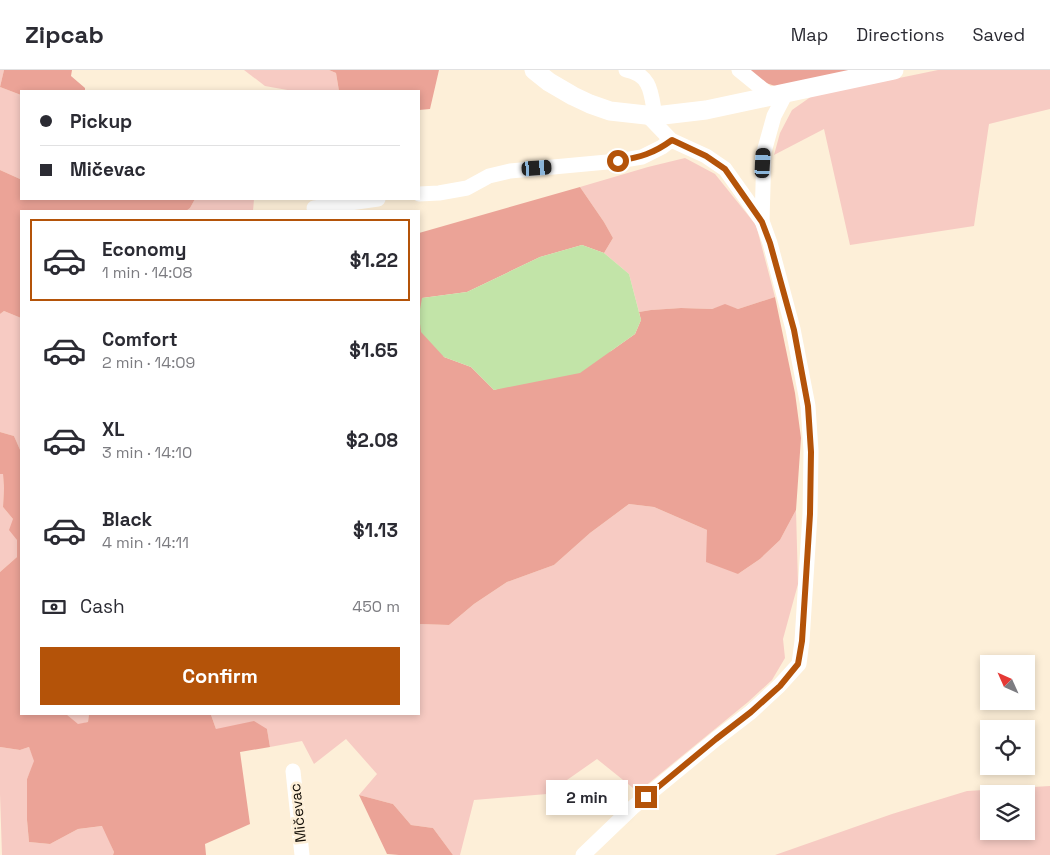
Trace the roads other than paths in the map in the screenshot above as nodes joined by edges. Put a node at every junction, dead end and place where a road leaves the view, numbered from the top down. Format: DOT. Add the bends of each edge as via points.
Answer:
graph roads {
  1 [pos="534,70"];
  2 [pos="626,70"];
  3 [pos="739,70"];
  4 [pos="894,70"];
  5 [pos="778,94"];
  6 [pos="651,116"];
  7 [pos="672,140"];
  8 [pos="420,194"];
  9 [pos="371,200"];
  10 [pos="314,208"];
  11 [pos="762,222"];
  12 [pos="293,771"];
  13 [pos="632,808"];
  14 [pos="302,855"];
  15 [pos="583,855"];
  16 [pos="598,855"];
  1 -- 6 [label="main road" via="590,104 610,111"];
  2 -- 6 [label="street" via="646,80 650,89"];
  3 -- 5 [label="street"];
  4 -- 5 [label="main road"];
  5 -- 6 [label="main road" via="706,110"];
  5 -- 11 [label="street" via="764,152"];
  6 -- 7 [label="street"];
  7 -- 8 [label="street" via="642,157 510,170 489,176 467,188"];
  7 -- 11 [label="street" via="725,169"];
  9 -- 10 [label="street"];
  11 -- 13 [label="street" via="794,330 808,406 810,514 798,664 780,686 751,712"];
  12 -- 14 [label="street, Mičevac"];
  13 -- 15 [label="street"];
  13 -- 16 [label="street"];
}
